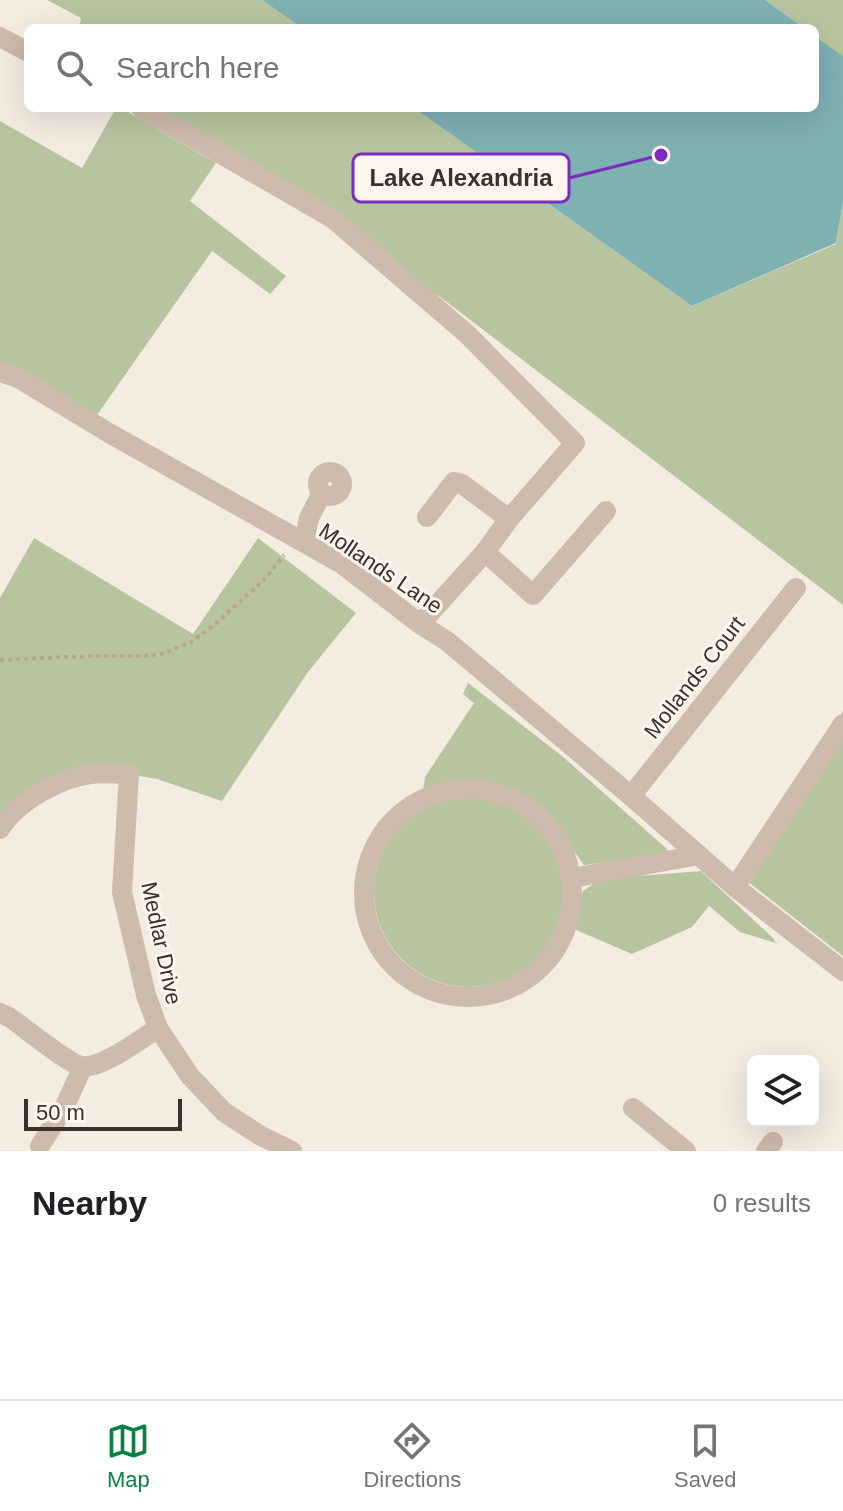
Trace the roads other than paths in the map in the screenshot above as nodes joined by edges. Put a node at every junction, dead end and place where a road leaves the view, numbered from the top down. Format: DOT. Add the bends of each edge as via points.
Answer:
graph roads {
  1 [pos="0,37"];
  2 [pos="24,50"];
  3 [pos="148,112"];
  4 [pos="0,372"];
  5 [pos="322,493"];
  6 [pos="606,511"];
  7 [pos="427,517"];
  8 [pos="509,519"];
  9 [pos="299,540"];
  10 [pos="485,552"];
  11 [pos="796,588"];
  12 [pos="420,624"];
  13 [pos="843,724"];
  14 [pos="631,796"];
  15 [pos="0,829"];
  16 [pos="699,855"];
  17 [pos="572,878"];
  18 [pos="735,887"];
  19 [pos="843,971"];
  20 [pos="0,1013"];
  21 [pos="158,1028"];
  22 [pos="83,1066"];
  23 [pos="633,1108"];
  24 [pos="40,1146"];
  25 [pos="292,1151"];
  26 [pos="686,1151"];
  1 -- 2 [label="street"];
  3 -- 8 [label="street" via="332,218 467,334 575,443"];
  4 -- 9 [label="street, Mollands Lane"];
  5 -- 9 [label="street"];
  6 -- 10 [label="street" via="533,595"];
  7 -- 8 [label="street" via="454,482"];
  8 -- 10 [label="street"];
  9 -- 12 [label="street, Mollands Lane" via="342,564"];
  10 -- 12 [label="street"];
  11 -- 14 [label="street, Mollands Court"];
  12 -- 14 [label="street, Mollands Lane"];
  13 -- 18 [label="street"];
  14 -- 16 [label="street, Mollands Lane"];
  15 -- 21 [label="street, Medlar Drive" via="31,798 68,778 129,774 122,892"];
  16 -- 17 [label="street"];
  16 -- 18 [label="street, Mollands Lane"];
  17 -- 17 [label="street" via="570,917 555,953 527,980 491,995 452,996 415,983 386,957 367,919 365,874 372,853 398,816 436,793 481,789 524,804 556,836"];
  18 -- 19 [label="street, Mollands Lane"];
  20 -- 22 [label="street"];
  21 -- 22 [label="street, Medlar Drive" via="103,1062"];
  21 -- 25 [label="street, Medlar Drive" via="190,1076 224,1112"];
  22 -- 24 [label="street"];
  23 -- 26 [label="street"];
}
